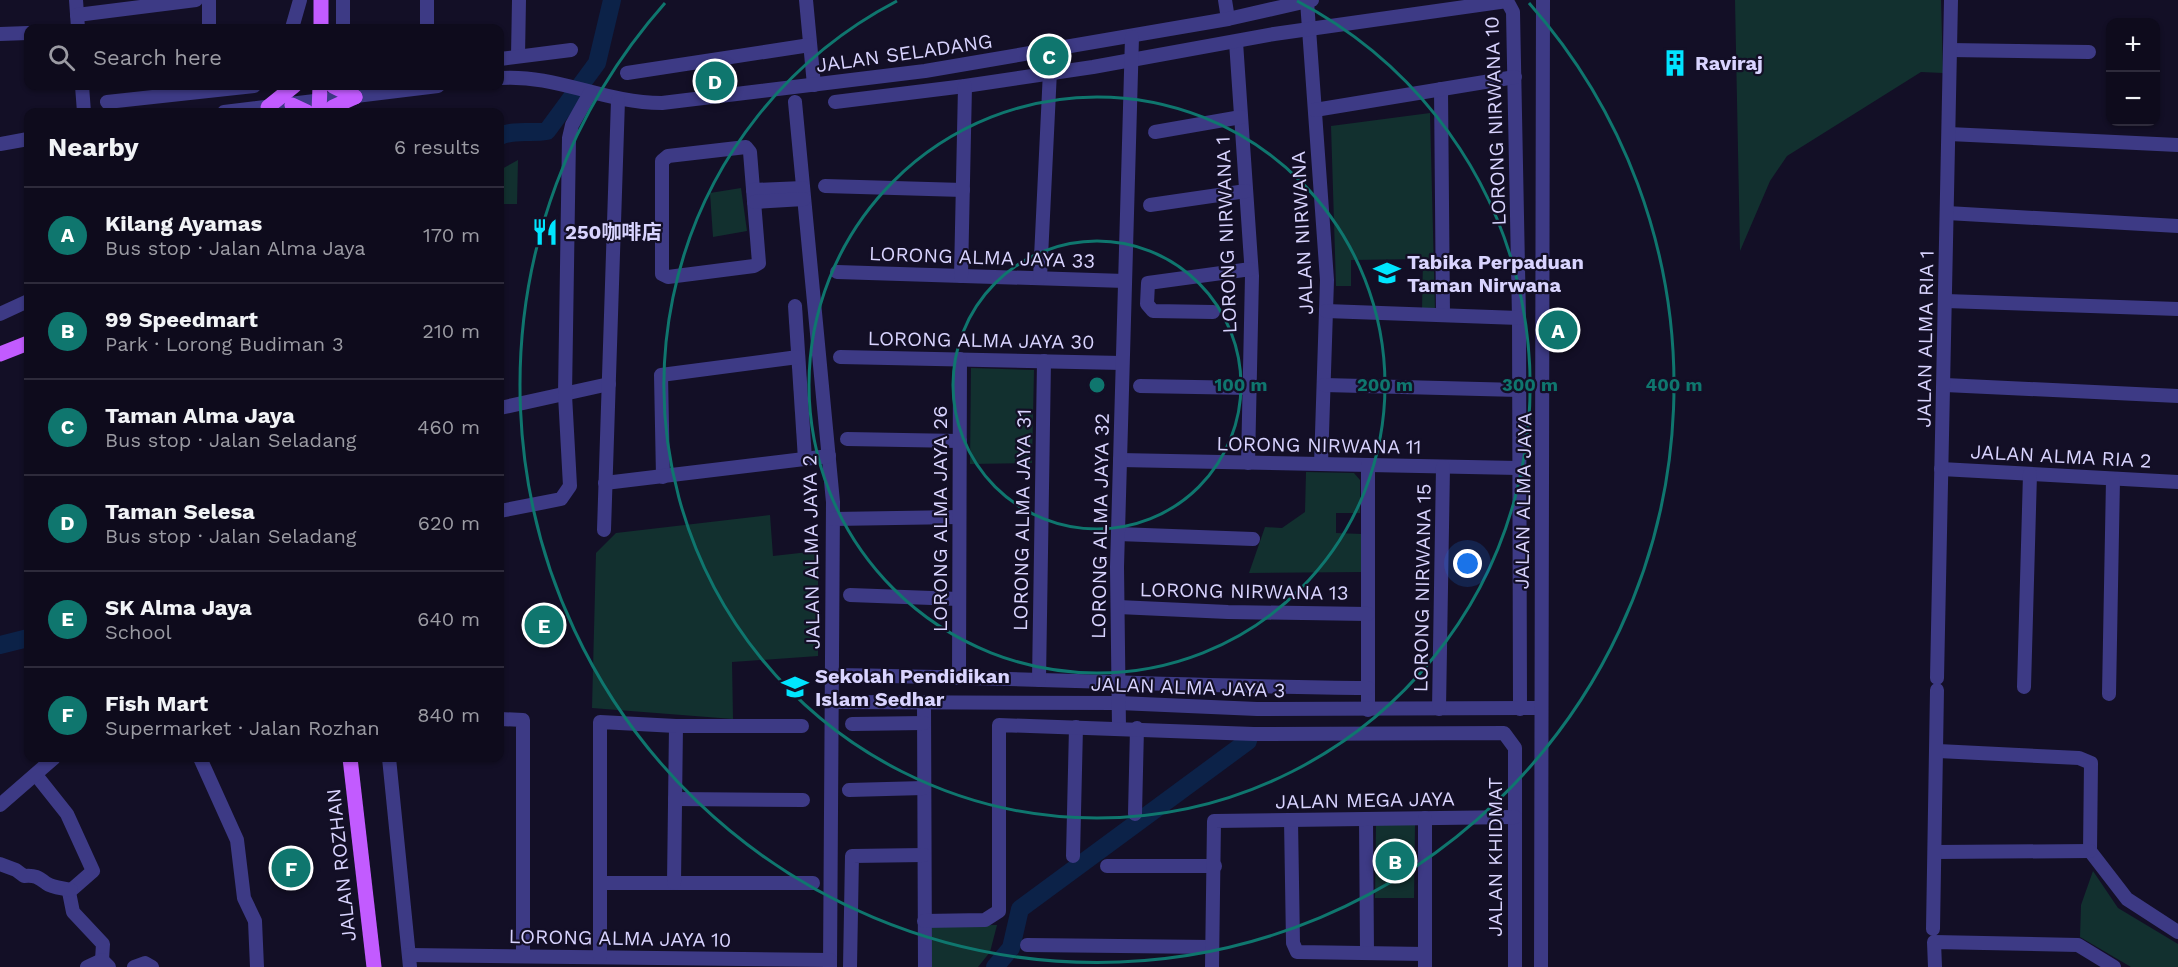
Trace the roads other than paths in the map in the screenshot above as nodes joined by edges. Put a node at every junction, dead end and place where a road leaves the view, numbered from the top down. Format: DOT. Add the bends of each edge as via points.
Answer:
graph roads {
  1 [pos="76,0"];
  2 [pos="196,0"];
  3 [pos="209,0"];
  4 [pos="300,0"];
  5 [pos="321,0"];
  6 [pos="343,0"];
  7 [pos="427,0"];
  8 [pos="519,0"];
  9 [pos="806,0"];
  10 [pos="1225,0"];
  11 [pos="1312,0"];
  12 [pos="1543,0"];
  13 [pos="1951,0"];
  14 [pos="1307,1"];
  15 [pos="1508,2"];
  16 [pos="1228,19"];
  17 [pos="77,22"];
  18 [pos="209,24"];
  19 [pos="293,24"];
  20 [pos="321,24"];
  21 [pos="343,24"];
  22 [pos="427,24"];
  23 [pos="1309,29"];
  24 [pos="24,33"];
  25 [pos="0,34"];
  26 [pos="1132,37"];
  27 [pos="1236,42"];
  28 [pos="810,45"];
  29 [pos="571,50"];
  30 [pos="1950,50"];
  31 [pos="2089,52"];
  32 [pos="521,56"];
  33 [pos="504,58"];
  34 [pos="1130,60"];
  35 [pos="1050,71"];
  36 [pos="627,73"];
  37 [pos="1515,77"];
  38 [pos="504,78"];
  39 [pos="548,81"];
  40 [pos="832,83"];
  41 [pos="814,85"];
  42 [pos="965,86"];
  43 [pos="1441,89"];
  44 [pos="82,90"];
  45 [pos="201,90"];
  46 [pos="292,90"];
  47 [pos="320,90"];
  48 [pos="341,90"];
  49 [pos="408,90"];
  50 [pos="586,92"];
  51 [pos="765,92"];
  52 [pos="355,97"];
  53 [pos="618,100"];
  54 [pos="107,102"];
  55 [pos="795,102"];
  56 [pos="835,102"];
  57 [pos="284,107"];
  58 [pos="84,108"];
  59 [pos="303,108"];
  60 [pos="322,108"];
  61 [pos="325,108"];
  62 [pos="1315,110"];
  63 [pos="1241,117"];
  64 [pos="1155,132"];
  65 [pos="1949,134"];
  66 [pos="24,141"];
  67 [pos="0,144"];
  68 [pos="2178,145"];
  69 [pos="825,186"];
  70 [pos="963,190"];
  71 [pos="1246,191"];
  72 [pos="804,194"];
  73 [pos="753,196"];
  74 [pos="1150,205"];
  75 [pos="1947,213"];
  76 [pos="2178,226"];
  77 [pos="1251,269"];
  78 [pos="837,272"];
  79 [pos="961,276"];
  80 [pos="1040,278"];
  81 [pos="1125,281"];
  82 [pos="1946,301"];
  83 [pos="24,303"];
  84 [pos="795,306"];
  85 [pos="2178,309"];
  86 [pos="1326,311"];
  87 [pos="1213,312"];
  88 [pos="0,314"];
  89 [pos="1443,315"];
  90 [pos="1519,318"];
  91 [pos="24,345"];
  92 [pos="0,354"];
  93 [pos="798,357"];
  94 [pos="840,357"];
  95 [pos="960,359"];
  96 [pos="1044,361"];
  97 [pos="1122,363"];
  98 [pos="609,384"];
  99 [pos="1324,385"];
  100 [pos="1945,385"];
  101 [pos="1140,386"];
  102 [pos="1250,388"];
  103 [pos="1519,390"];
  104 [pos="565,395"];
  105 [pos="2178,396"];
  106 [pos="504,407"];
  107 [pos="847,439"];
  108 [pos="960,441"];
  109 [pos="829,456"];
  110 [pos="805,459"];
  111 [pos="1120,460"];
  112 [pos="1248,463"];
  113 [pos="1321,464"];
  114 [pos="1368,465"];
  115 [pos="1443,467"];
  116 [pos="1518,468"];
  117 [pos="1941,469"];
  118 [pos="2030,474"];
  119 [pos="663,477"];
  120 [pos="2113,479"];
  121 [pos="2178,482"];
  122 [pos="605,483"];
  123 [pos="504,510"];
  124 [pos="959,517"];
  125 [pos="833,519"];
  126 [pos="604,530"];
  127 [pos="1118,534"];
  128 [pos="1253,539"];
  129 [pos="850,595"];
  130 [pos="959,599"];
  131 [pos="1118,607"];
  132 [pos="1368,614"];
  133 [pos="833,675"];
  134 [pos="959,678"];
  135 [pos="1039,680"];
  136 [pos="1119,681"];
  137 [pos="2024,687"];
  138 [pos="1368,688"];
  139 [pos="2109,694"];
  140 [pos="833,702"];
  141 [pos="924,703"];
  142 [pos="1119,703"];
  143 [pos="1541,708"];
  144 [pos="1257,709"];
  145 [pos="1439,709"];
  146 [pos="1471,709"];
  147 [pos="1520,709"];
  148 [pos="1368,710"];
  149 [pos="504,719"];
  150 [pos="924,723"];
  151 [pos="852,724"];
  152 [pos="676,726"];
  153 [pos="802,726"];
  154 [pos="1076,727"];
  155 [pos="1119,728"];
  156 [pos="1137,728"];
  157 [pos="1474,732"];
  158 [pos="1254,734"];
  159 [pos="1938,751"];
  160 [pos="50,762"];
  161 [pos="202,762"];
  162 [pos="350,762"];
  163 [pos="389,762"];
  164 [pos="36,775"];
  165 [pos="924,788"];
  166 [pos="849,790"];
  167 [pos="675,799"];
  168 [pos="803,800"];
  169 [pos="0,805"];
  170 [pos="1135,814"];
  171 [pos="1425,818"];
  172 [pos="1515,818"];
  173 [pos="1366,819"];
  174 [pos="1291,820"];
  175 [pos="2090,851"];
  176 [pos="1936,852"];
  177 [pos="924,855"];
  178 [pos="1073,856"];
  179 [pos="0,864"];
  180 [pos="1107,866"];
  181 [pos="1215,866"];
  182 [pos="600,883"];
  183 [pos="674,883"];
  184 [pos="813,883"];
  185 [pos="71,890"];
  186 [pos="924,921"];
  187 [pos="2178,932"];
  188 [pos="1934,935"];
  189 [pos="1027,945"];
  190 [pos="1212,947"];
  191 [pos="1367,953"];
  192 [pos="523,956"];
  193 [pos="600,957"];
  194 [pos="1425,960"];
  195 [pos="410,961"];
  196 [pos="667,963"];
  197 [pos="105,964"];
  198 [pos="830,964"];
  199 [pos="87,967"];
  200 [pos="134,967"];
  201 [pos="152,967"];
  202 [pos="257,967"];
  203 [pos="374,967"];
  204 [pos="850,967"];
  205 [pos="924,967"];
  206 [pos="1212,967"];
  207 [pos="1515,967"];
  208 [pos="1541,967"];
  209 [pos="1935,967"];
  210 [pos="2114,967"];
  1 -- 17 [label="street"];
  2 -- 17 [label="street"];
  3 -- 18 [label="street"];
  4 -- 19 [label="street"];
  5 -- 20 [label="main road"];
  6 -- 21 [label="street"];
  7 -- 22 [label="street"];
  8 -- 32 [label="street"];
  9 -- 28 [label="street"];
  10 -- 16 [label="street"];
  11 -- 14 [label="street, JALAN SELADANG"];
  12 -- 143 [label="street, JALAN ALMA JAYA"];
  13 -- 30 [label="street, JALAN ALMA RIA 1"];
  14 -- 16 [label="street, JALAN SELADANG"];
  14 -- 23 [label="street, JALAN NIRWANA"];
  15 -- 23 [label="street, JALAN SELADANG"];
  15 -- 37 [label="street, LORONG NIRWANA 10" via="1513,12"];
  16 -- 26 [label="street, JALAN SELADANG"];
  23 -- 27 [label="street, JALAN SELADANG"];
  23 -- 62 [label="street, JALAN NIRWANA"];
  24 -- 25 [label="street"];
  26 -- 34 [label="street, LORONG ALMA JAYA 32"];
  26 -- 40 [label="street, JALAN SELADANG"];
  27 -- 34 [label="street, JALAN SELADANG"];
  27 -- 63 [label="street, LORONG NIRWANA 1"];
  28 -- 36 [label="street, JALAN SELADANG"];
  28 -- 41 [label="street"];
  29 -- 32 [label="street"];
  30 -- 31 [label="street"];
  30 -- 65 [label="street, JALAN ALMA RIA 1"];
  32 -- 33 [label="street"];
  32 -- 39 [label="street"];
  34 -- 35 [label="street, JALAN SELADANG"];
  34 -- 81 [label="street, LORONG ALMA JAYA 32"];
  35 -- 42 [label="street, JALAN SELADANG"];
  35 -- 80 [label="street"];
  37 -- 43 [label="street"];
  37 -- 90 [label="street, LORONG NIRWANA 10"];
  38 -- 39 [label="street, JALAN SELADANG"];
  39 -- 50 [label="street, JALAN SELADANG"];
  40 -- 41 [label="street, JALAN SELADANG"];
  40 -- 55 [label="street"];
  41 -- 51 [label="street, JALAN SELADANG"];
  42 -- 56 [label="street, JALAN SELADANG"];
  42 -- 70 [label="street"];
  43 -- 62 [label="street"];
  43 -- 89 [label="street"];
  44 -- 58 [label="street"];
  45 -- 54 [label="street"];
  46 -- 57 [label="main road"];
  47 -- 60 [label="main road"];
  48 -- 52 [label="main road"];
  49 -- 52 [label="street"];
  50 -- 53 [label="street, JALAN SELADANG"];
  50 -- 104 [label="street" via="569,138"];
  51 -- 53 [label="street, JALAN SELADANG" via="662,103"];
  51 -- 55 [label="street"];
  52 -- 61 [label="main road"];
  53 -- 98 [label="street"];
  55 -- 72 [label="street, JALAN ALMA JAYA 2"];
  57 -- 59 [label="street"];
  62 -- 86 [label="street, JALAN NIRWANA"];
  63 -- 64 [label="street"];
  63 -- 71 [label="street, LORONG NIRWANA 1"];
  65 -- 68 [label="street"];
  65 -- 75 [label="street, JALAN ALMA RIA 1"];
  66 -- 67 [label="street"];
  69 -- 70 [label="street"];
  70 -- 79 [label="street"];
  71 -- 74 [label="street"];
  71 -- 77 [label="street, LORONG NIRWANA 1"];
  72 -- 73 [label="street"];
  72 -- 109 [label="street, JALAN ALMA JAYA 2"];
  73 -- 73 [label="street" via="759,263 668,278 662,274 662,161 668,156 746,147 750,152"];
  75 -- 76 [label="street"];
  75 -- 82 [label="street, JALAN ALMA RIA 1"];
  77 -- 87 [label="street" via="1148,283 1147,304 1153,311"];
  77 -- 102 [label="street, LORONG NIRWANA 1"];
  78 -- 79 [label="street, LORONG ALMA JAYA 33"];
  79 -- 80 [label="street, LORONG ALMA JAYA 33"];
  80 -- 81 [label="street, LORONG ALMA JAYA 33"];
  81 -- 97 [label="street, LORONG ALMA JAYA 32"];
  82 -- 85 [label="street"];
  82 -- 100 [label="street, JALAN ALMA RIA 1"];
  83 -- 88 [label="street"];
  84 -- 93 [label="street"];
  86 -- 89 [label="street"];
  86 -- 99 [label="street, JALAN NIRWANA"];
  89 -- 90 [label="street"];
  90 -- 103 [label="street, LORONG NIRWANA 10"];
  91 -- 92 [label="main road"];
  93 -- 110 [label="street"];
  93 -- 119 [label="street" via="661,375"];
  94 -- 95 [label="street, LORONG ALMA JAYA 30"];
  95 -- 96 [label="street, LORONG ALMA JAYA 30"];
  95 -- 108 [label="street, LORONG ALMA JAYA 26"];
  96 -- 97 [label="street, LORONG ALMA JAYA 30"];
  96 -- 135 [label="street, LORONG ALMA JAYA 31"];
  97 -- 111 [label="street, LORONG ALMA JAYA 32"];
  98 -- 104 [label="street"];
  98 -- 122 [label="street"];
  99 -- 103 [label="street"];
  99 -- 113 [label="street, JALAN NIRWANA"];
  100 -- 105 [label="street"];
  100 -- 117 [label="street, JALAN ALMA RIA 1"];
  101 -- 102 [label="street"];
  102 -- 112 [label="street, LORONG NIRWANA 1"];
  103 -- 116 [label="street, LORONG NIRWANA 10"];
  104 -- 106 [label="street"];
  104 -- 123 [label="street" via="570,486 561,499"];
  107 -- 108 [label="street"];
  108 -- 124 [label="street, LORONG ALMA JAYA 26"];
  109 -- 110 [label="street"];
  109 -- 125 [label="street, JALAN ALMA JAYA 2"];
  110 -- 119 [label="street"];
  111 -- 112 [label="street, LORONG NIRWANA 11"];
  111 -- 127 [label="street, LORONG ALMA JAYA 32"];
  112 -- 113 [label="street, LORONG NIRWANA 11"];
  113 -- 114 [label="street, LORONG NIRWANA 11"];
  114 -- 115 [label="street, LORONG NIRWANA 11"];
  114 -- 132 [label="street"];
  115 -- 116 [label="street, LORONG NIRWANA 11"];
  115 -- 145 [label="street, LORONG NIRWANA 15"];
  116 -- 147 [label="street, LORONG NIRWANA 10"];
  117 -- 118 [label="street, JALAN ALMA RIA 2"];
  117 -- 159 [label="street, JALAN ALMA RIA 1"];
  118 -- 120 [label="street, JALAN ALMA RIA 2"];
  118 -- 137 [label="street"];
  119 -- 122 [label="street"];
  120 -- 121 [label="street, JALAN ALMA RIA 2"];
  120 -- 139 [label="street"];
  122 -- 126 [label="street"];
  124 -- 125 [label="street"];
  124 -- 130 [label="street, LORONG ALMA JAYA 26"];
  125 -- 133 [label="street, JALAN ALMA JAYA 2"];
  127 -- 128 [label="street"];
  127 -- 131 [label="street, LORONG ALMA JAYA 32"];
  129 -- 130 [label="street"];
  130 -- 134 [label="street, LORONG ALMA JAYA 26"];
  131 -- 132 [label="street, LORONG NIRWANA 13"];
  131 -- 136 [label="street, LORONG ALMA JAYA 32"];
  132 -- 138 [label="street"];
  133 -- 134 [label="street, JALAN ALMA JAYA 3"];
  133 -- 140 [label="street, JALAN ALMA JAYA 2"];
  134 -- 135 [label="street, JALAN ALMA JAYA 3"];
  135 -- 136 [label="street, JALAN ALMA JAYA 3"];
  136 -- 138 [label="street, JALAN ALMA JAYA 3"];
  136 -- 142 [label="street, LORONG ALMA JAYA 32"];
  138 -- 148 [label="street"];
  140 -- 141 [label="street, JALAN ALMA JAYA 3"];
  140 -- 198 [label="street, JALAN ALMA JAYA 2"];
  141 -- 142 [label="street, JALAN ALMA JAYA 3"];
  141 -- 150 [label="street"];
  142 -- 144 [label="street, JALAN ALMA JAYA 3"];
  142 -- 155 [label="street, LORONG ALMA JAYA 32"];
  143 -- 147 [label="street, JALAN ALMA JAYA 3"];
  143 -- 208 [label="street, JALAN ALMA JAYA"];
  144 -- 148 [label="street, JALAN ALMA JAYA 3"];
  144 -- 158 [label="street"];
  145 -- 146 [label="street, JALAN ALMA JAYA 3"];
  145 -- 148 [label="street, JALAN ALMA JAYA 3"];
  146 -- 147 [label="street, JALAN ALMA JAYA 3"];
  146 -- 157 [label="street"];
  149 -- 192 [label="street" via="524,720"];
  150 -- 151 [label="street"];
  150 -- 165 [label="street"];
  152 -- 153 [label="street"];
  152 -- 167 [label="street"];
  152 -- 182 [label="street" via="600,722"];
  154 -- 155 [label="street"];
  154 -- 178 [label="street"];
  154 -- 186 [label="street" via="999,725 999,911 985,920"];
  155 -- 156 [label="street"];
  156 -- 158 [label="street"];
  156 -- 170 [label="street"];
  157 -- 158 [label="street"];
  157 -- 172 [label="street, JALAN KHIDMAT" via="1504,733 1515,748"];
  159 -- 175 [label="street" via="2079,758 2091,763"];
  159 -- 176 [label="street, JALAN ALMA RIA 1"];
  160 -- 164 [label="street"];
  161 -- 202 [label="street" via="237,840 244,898 255,921"];
  162 -- 203 [label="main road, JALAN ROZHAN"];
  163 -- 195 [label="street"];
  164 -- 169 [label="street"];
  164 -- 185 [label="street" via="67,814 93,871"];
  165 -- 166 [label="street"];
  165 -- 177 [label="street"];
  167 -- 168 [label="street"];
  167 -- 183 [label="street"];
  171 -- 172 [label="street, JALAN MEGA JAYA"];
  171 -- 173 [label="street, JALAN MEGA JAYA"];
  171 -- 194 [label="street"];
  172 -- 207 [label="street, JALAN KHIDMAT"];
  173 -- 174 [label="street, JALAN MEGA JAYA"];
  173 -- 191 [label="street"];
  174 -- 181 [label="street, JALAN MEGA JAYA" via="1214,821"];
  174 -- 191 [label="street" via="1293,943 1297,952"];
  175 -- 176 [label="street"];
  175 -- 187 [label="street" via="2127,899"];
  176 -- 188 [label="street, JALAN ALMA RIA 1"];
  177 -- 186 [label="street"];
  177 -- 204 [label="street" via="852,856"];
  179 -- 185 [label="street" via="24,876 34,875 47,884"];
  180 -- 181 [label="street"];
  181 -- 190 [label="street"];
  182 -- 183 [label="street"];
  182 -- 193 [label="street"];
  183 -- 184 [label="street"];
  185 -- 197 [label="street" via="73,912 103,944"];
  186 -- 205 [label="street"];
  188 -- 209 [label="street, JALAN ALMA RIA 1"];
  188 -- 210 [label="street" via="2078,945"];
  189 -- 190 [label="street"];
  190 -- 206 [label="street"];
  191 -- 194 [label="street"];
  192 -- 193 [label="street, LORONG ALMA JAYA 10"];
  192 -- 195 [label="street, LORONG ALMA JAYA 10"];
  193 -- 196 [label="street, LORONG ALMA JAYA 10"];
  196 -- 198 [label="street, LORONG ALMA JAYA 10"];
  197 -- 199 [label="street"];
  200 -- 201 [label="street" via="145,963"];
}
